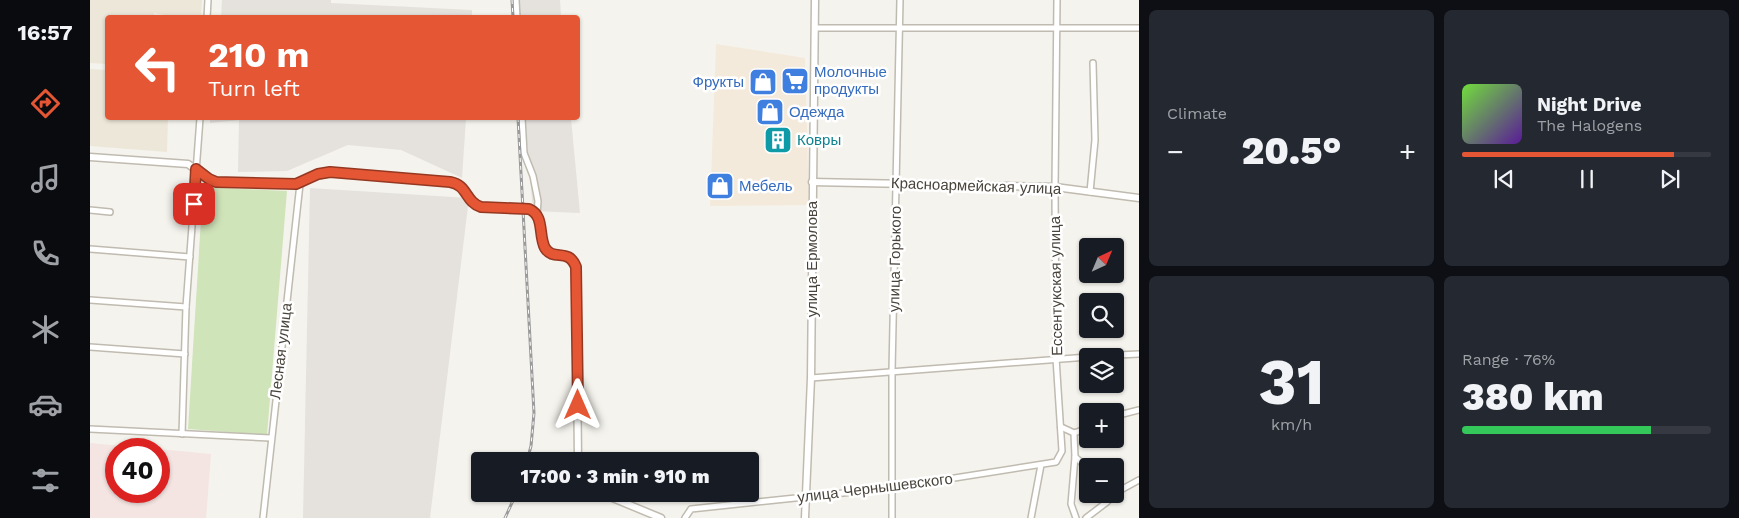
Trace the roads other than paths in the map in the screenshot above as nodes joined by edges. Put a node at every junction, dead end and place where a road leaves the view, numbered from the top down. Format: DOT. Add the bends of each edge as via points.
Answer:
graph roads {
  1 [pos="208,0"];
  2 [pos="516,0"];
  3 [pos="815,0"];
  4 [pos="900,0"];
  5 [pos="1057,0"];
  6 [pos="207,15"];
  7 [pos="517,15"];
  8 [pos="815,28"];
  9 [pos="899,28"];
  10 [pos="1056,28"];
  11 [pos="1139,28"];
  12 [pos="1093,63"];
  13 [pos="200,120"];
  14 [pos="522,120"];
  15 [pos="90,157"];
  16 [pos="196,169"];
  17 [pos="812,182"];
  18 [pos="300,184"];
  19 [pos="896,184"];
  20 [pos="1055,187"];
  21 [pos="1090,192"];
  22 [pos="1139,198"];
  23 [pos="90,210"];
  24 [pos="110,212"];
  25 [pos="536,214"];
  26 [pos="90,249"];
  27 [pos="190,256"];
  28 [pos="90,300"];
  29 [pos="186,307"];
  30 [pos="90,347"];
  31 [pos="185,354"];
  32 [pos="1139,354"];
  33 [pos="1124,355"];
  34 [pos="1079,357"];
  35 [pos="1056,358"];
  36 [pos="892,371"];
  37 [pos="810,378"];
  38 [pos="1139,410"];
  39 [pos="1124,414"];
  40 [pos="1061,427"];
  41 [pos="90,429"];
  42 [pos="1079,432"];
  43 [pos="182,434"];
  44 [pos="1074,434"];
  45 [pos="271,438"];
  46 [pos="1062,451"];
  47 [pos="578,452"];
  48 [pos="1075,457"];
  49 [pos="1079,460"];
  50 [pos="1041,465"];
  51 [pos="1139,480"];
  52 [pos="1124,487"];
  53 [pos="891,488"];
  54 [pos="807,496"];
  55 [pos="622,502"];
  56 [pos="1106,503"];
  57 [pos="263,518"];
  58 [pos="661,518"];
  59 [pos="685,518"];
  60 [pos="805,518"];
  61 [pos="892,518"];
  62 [pos="1030,518"];
  63 [pos="1076,518"];
  64 [pos="1086,518"];
  1 -- 6 [label="street"];
  2 -- 7 [label="street"];
  3 -- 8 [label="street, улица Ермолова"];
  4 -- 9 [label="street, улица Горького"];
  5 -- 10 [label="street, Ессентукская улица"];
  8 -- 9 [label="street"];
  8 -- 17 [label="street, улица Ермолова"];
  9 -- 10 [label="street"];
  9 -- 19 [label="street, улица Горького"];
  10 -- 11 [label="street"];
  10 -- 20 [label="street, Ессентукская улица"];
  12 -- 21 [label="street" via="1095,152"];
  13 -- 16 [label="street"];
  14 -- 25 [label="street" via="524,154 538,201"];
  15 -- 16 [label="street" via="188,164"];
  16 -- 18 [label="street" via="216,182"];
  16 -- 27 [label="street"];
  17 -- 19 [label="street, Красноармейская улица"];
  17 -- 37 [label="street, улица Ермолова"];
  18 -- 25 [label="street" via="330,172 450,182 462,186 474,205 529,209"];
  18 -- 45 [label="street, Лесная улица"];
  19 -- 20 [label="street, Красноармейская улица"];
  19 -- 36 [label="street, улица Горького"];
  20 -- 21 [label="street, Красноармейская улица"];
  20 -- 35 [label="street, Ессентукская улица"];
  21 -- 22 [label="street, Красноармейская улица"];
  23 -- 24 [label="street"];
  25 -- 47 [label="street" via="546,250 567,256 576,267"];
  26 -- 27 [label="street"];
  27 -- 29 [label="street"];
  28 -- 29 [label="street"];
  29 -- 31 [label="street"];
  30 -- 31 [label="street"];
  31 -- 43 [label="street"];
  32 -- 33 [label="street"];
  34 -- 35 [label="street"];
  35 -- 36 [label="street"];
  35 -- 40 [label="street, Ессентукская улица"];
  36 -- 37 [label="street"];
  36 -- 53 [label="street, улица Горького"];
  37 -- 54 [label="street, улица Ермолова"];
  38 -- 39 [label="street"];
  40 -- 44 [label="street"];
  40 -- 46 [label="street, Ессентукская улица"];
  41 -- 43 [label="street"];
  42 -- 44 [label="street"];
  43 -- 45 [label="street"];
  44 -- 48 [label="street"];
  45 -- 57 [label="street, Лесная улица"];
  46 -- 50 [label="street, улица Чернышевского" via="1056,462"];
  48 -- 49 [label="street"];
  48 -- 63 [label="street" via="1071,504"];
  50 -- 53 [label="street, улица Чернышевского"];
  50 -- 62 [label="street"];
  51 -- 52 [label="street"];
  53 -- 54 [label="street, улица Чернышевского"];
  53 -- 61 [label="street, улица Горького"];
  54 -- 59 [label="street, улица Чернышевского" via="691,509"];
  54 -- 60 [label="street, улица Ермолова"];
  55 -- 58 [label="street"];
  56 -- 64 [label="street"];
}
